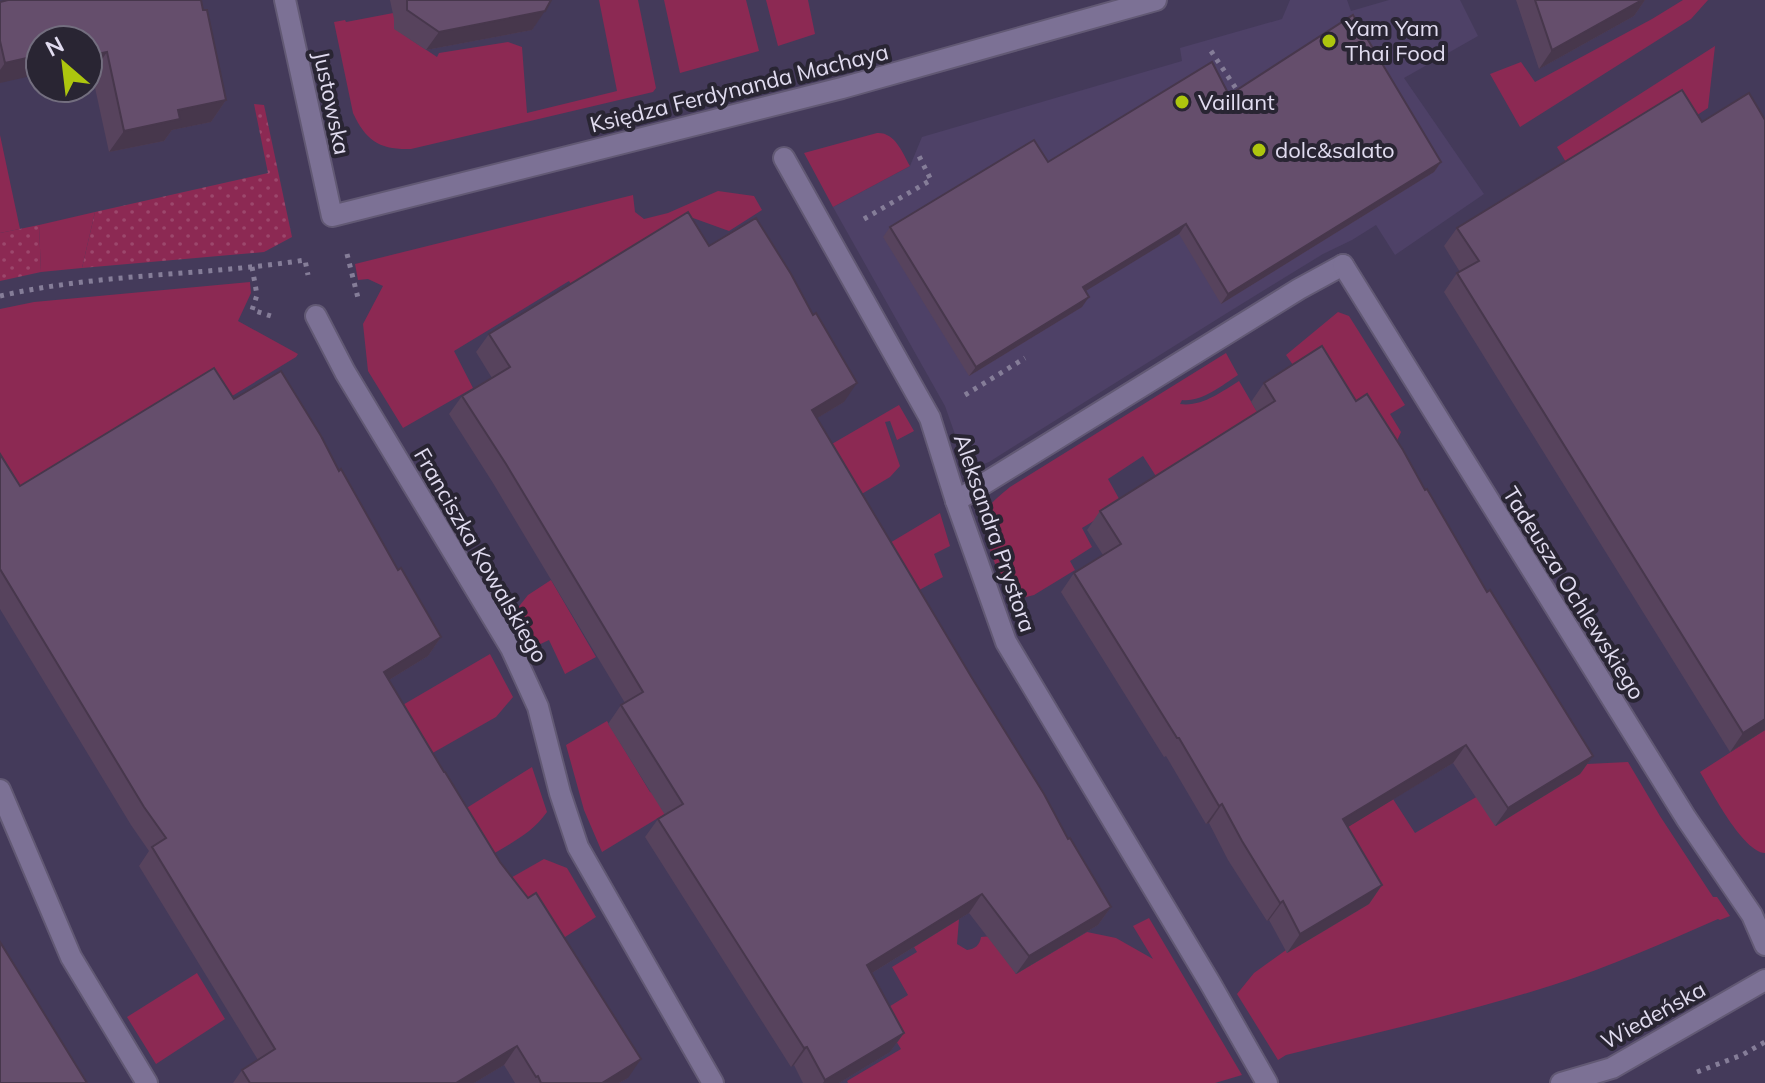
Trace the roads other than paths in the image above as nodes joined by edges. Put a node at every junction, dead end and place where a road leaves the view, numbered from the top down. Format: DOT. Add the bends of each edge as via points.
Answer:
graph roads {
  1 [pos="285,0"];
  2 [pos="1156,0"];
  3 [pos="784,158"];
  4 [pos="332,216"];
  5 [pos="316,316"];
  6 [pos="956,501"];
  7 [pos="0,790"];
  8 [pos="1765,945"];
  9 [pos="1765,980"];
  10 [pos="147,1083"];
  11 [pos="713,1083"];
  12 [pos="1267,1083"];
  13 [pos="1561,1083"];
  1 -- 4 [label="street, Justowska"];
  2 -- 4 [label="street, Księdza Ferdynanda Machaya" via="842,88"];
  3 -- 6 [label="street, Aleksandra Prystora" via="930,418"];
  5 -- 11 [label="street, Franciszka Kowalskiego" via="511,648 538,707 578,847"];
  6 -- 8 [label="street, Tadeusza Ochlewskiego" via="1343,265 1686,818 1752,915"];
  6 -- 12 [label="street, Aleksandra Prystora" via="1006,642"];
  7 -- 10 [label="street" via="71,957"];
  9 -- 13 [label="street, Wiedeńska" via="1612,1068"];
}
